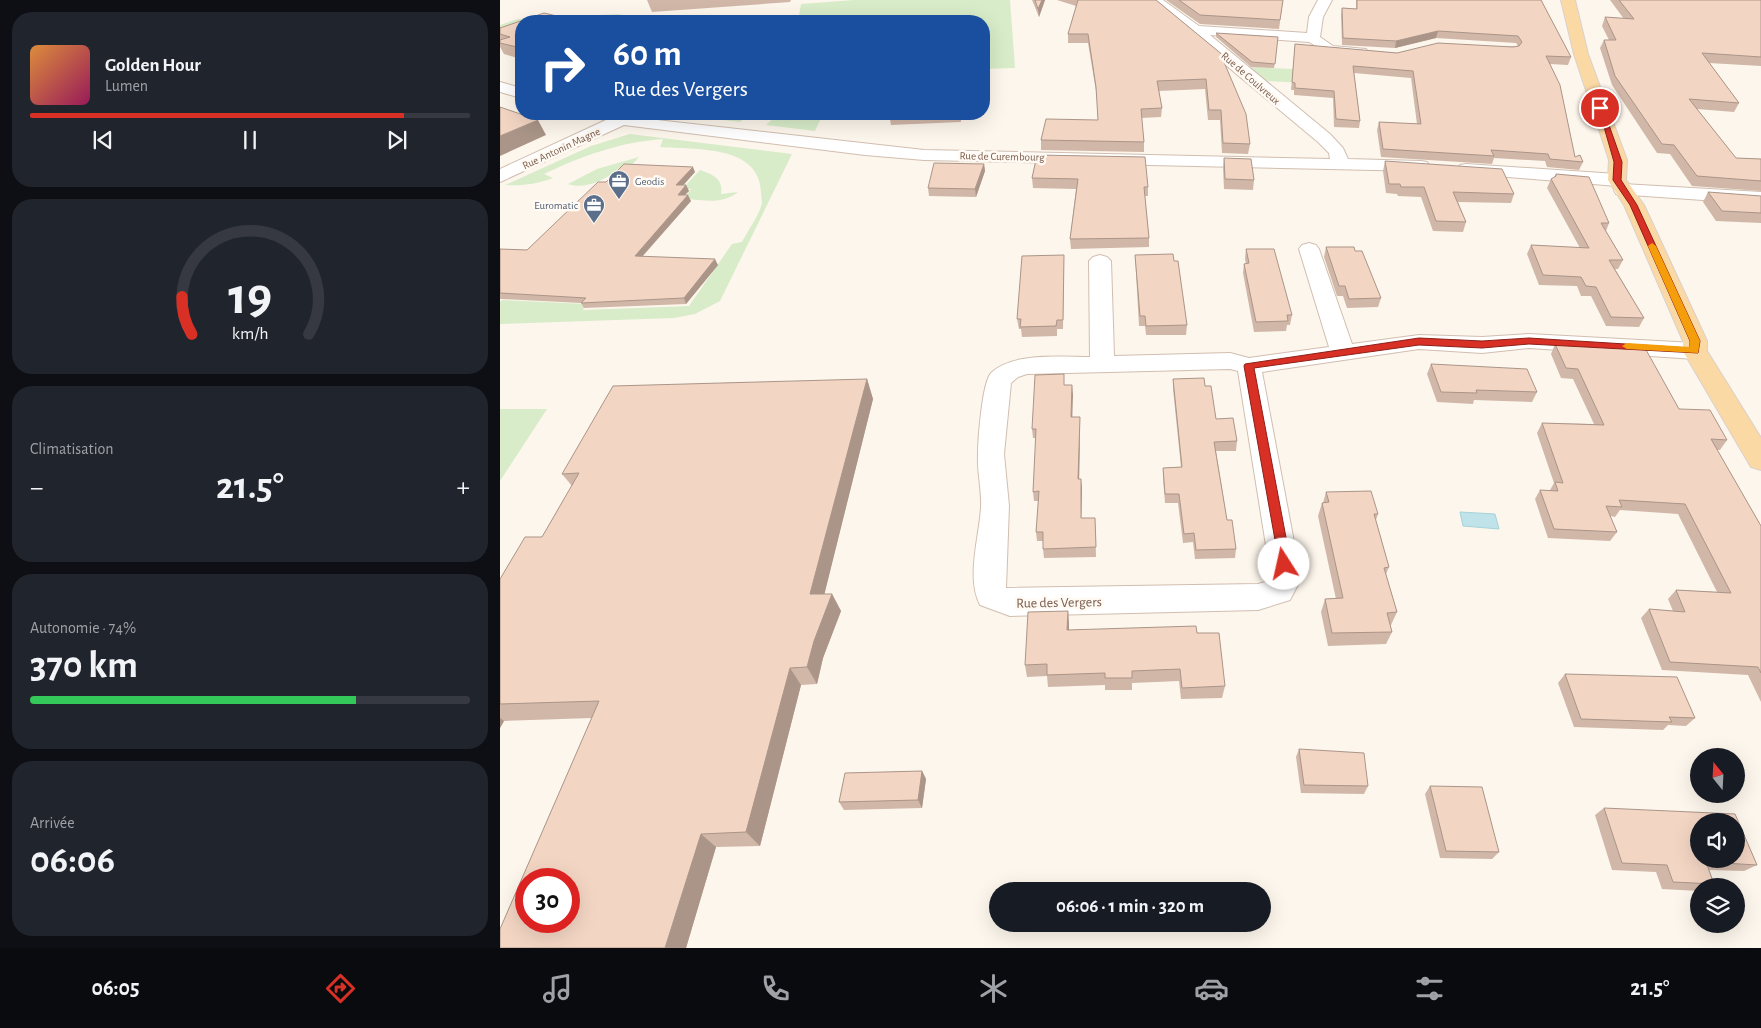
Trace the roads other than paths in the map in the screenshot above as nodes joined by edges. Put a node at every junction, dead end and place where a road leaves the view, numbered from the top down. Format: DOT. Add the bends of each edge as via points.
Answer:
graph roads {
  1 [pos="1155,0"];
  2 [pos="1325,0"];
  3 [pos="1568,0"];
  4 [pos="1195,30"];
  5 [pos="1313,38"];
  6 [pos="1376,53"];
  7 [pos="500,87"];
  8 [pos="515,91"];
  9 [pos="620,120"];
  10 [pos="626,120"];
  11 [pos="1340,162"];
  12 [pos="500,176"];
  13 [pos="1620,185"];
  14 [pos="1761,198"];
  15 [pos="1309,248"];
  16 [pos="1100,261"];
  17 [pos="1695,351"];
  18 [pos="1343,353"];
  19 [pos="1102,364"];
  20 [pos="1249,366"];
  21 [pos="1761,460"];
  1 -- 4 [label="street, Rue de Coulvreux"];
  2 -- 5 [label="street" via="1316,17"];
  3 -- 13 [label="main road" via="1581,54 1618,160"];
  4 -- 5 [label="street"];
  4 -- 11 [label="street, Rue de Coulvreux" via="1324,138 1337,152"];
  5 -- 6 [label="street" via="1329,50"];
  7 -- 8 [label="street"];
  9 -- 12 [label="street, Rue Antonin Magne"];
  10 -- 11 [label="street, Rue de Curembourg" via="924,155"];
  11 -- 13 [label="street, Rue de Curembourg" via="1439,167"];
  13 -- 14 [label="street, Rue de Curembourg"];
  13 -- 17 [label="main road" via="1634,205 1695,341"];
  15 -- 18 [label="street"];
  16 -- 19 [label="street"];
  17 -- 18 [label="street, Rue des Vergers" via="1529,341 1482,344 1419,342"];
  17 -- 21 [label="main road"];
  18 -- 20 [label="street, Rue des Vergers"];
  19 -- 20 [label="street, Rue des Vergers" via="1230,361"];
  19 -- 20 [label="street, Rue des Vergers" via="1027,366 1009,371 999,380 991,454 995,506 991,596 1010,603 1258,598 1279,591 1286,579"];
}
